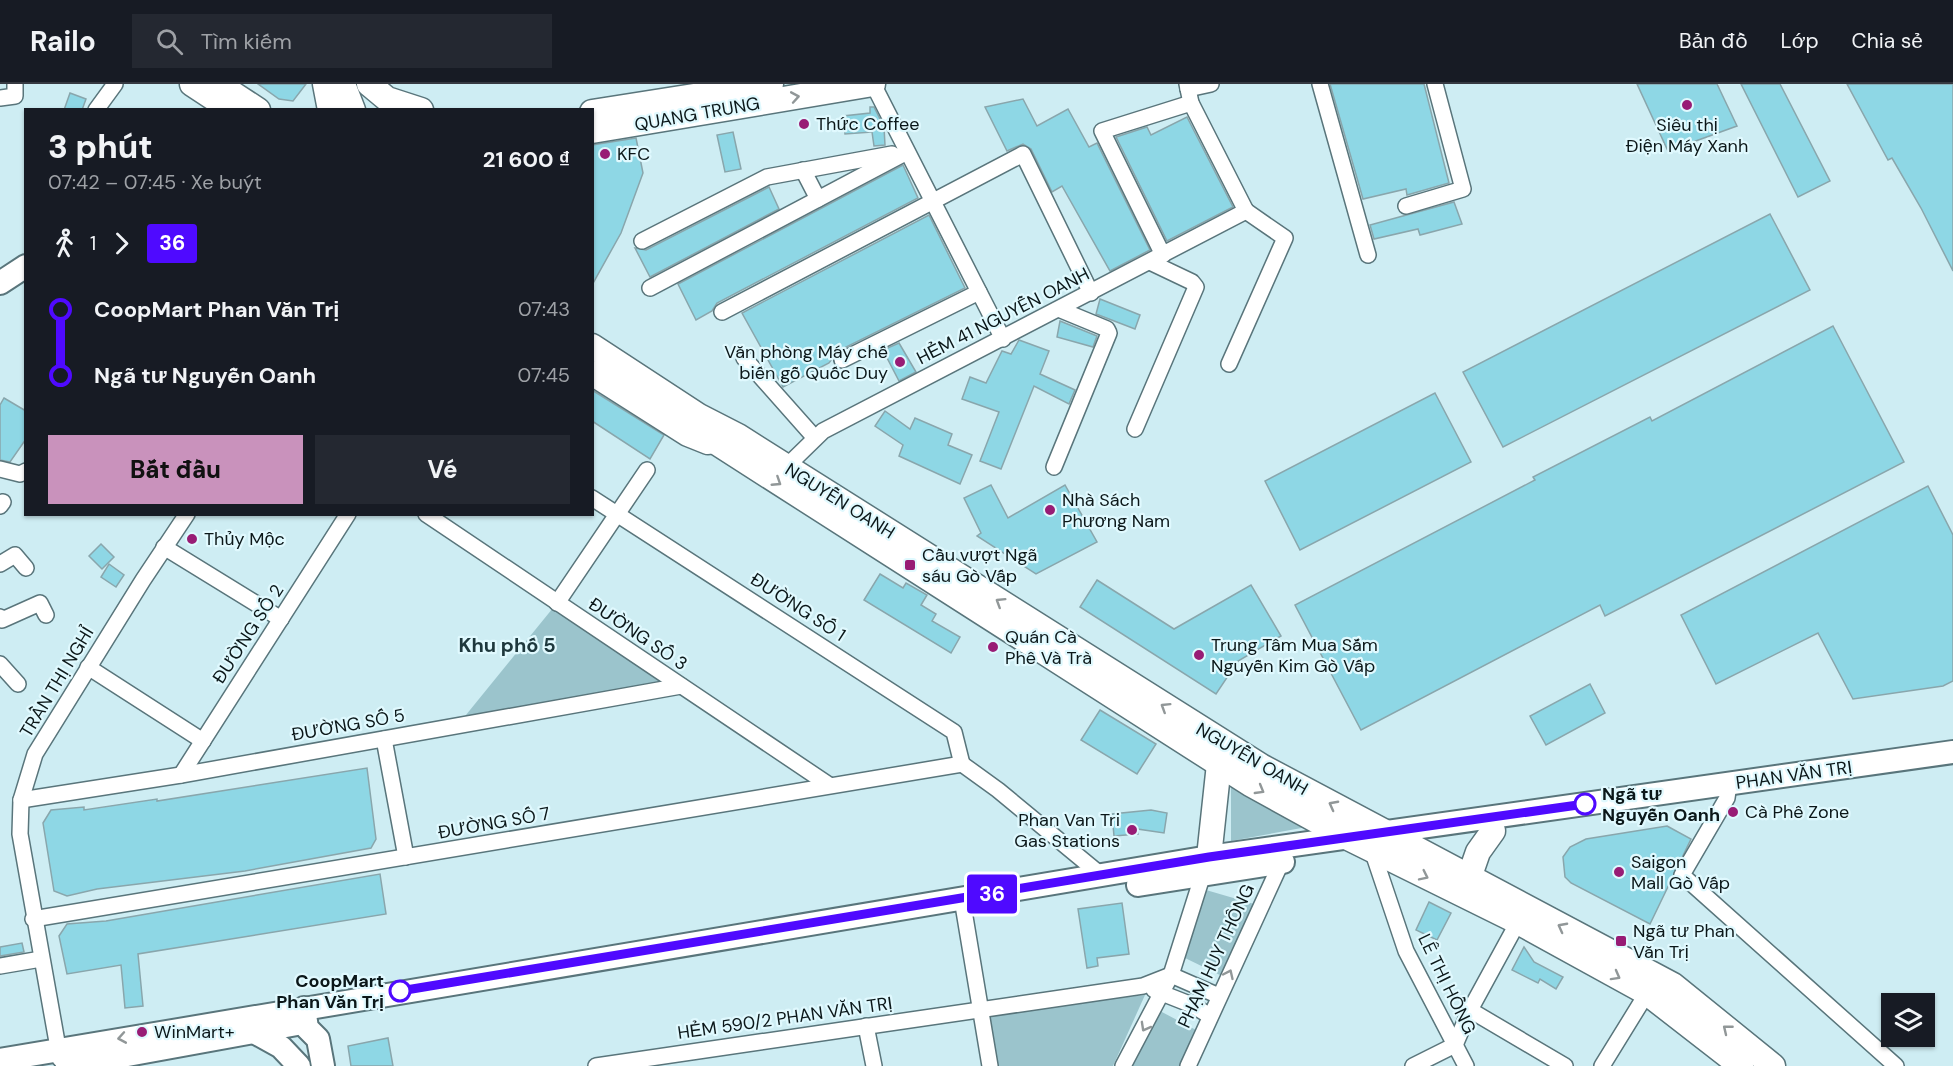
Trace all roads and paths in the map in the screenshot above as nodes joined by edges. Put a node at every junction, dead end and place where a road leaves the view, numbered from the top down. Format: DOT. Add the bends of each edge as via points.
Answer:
graph roads {
  1 [pos="15,84"];
  2 [pos="114,84"];
  3 [pos="171,84"];
  4 [pos="192,84"];
  5 [pos="218,84"];
  6 [pos="324,84"];
  7 [pos="771,84"];
  8 [pos="873,84"];
  9 [pos="1211,84"];
  10 [pos="1320,84"];
  11 [pos="1435,84"];
  12 [pos="1189,92"];
  13 [pos="360,96"];
  14 [pos="0,98"];
  15 [pos="97,108"];
  16 [pos="206,108"];
  17 [pos="228,108"];
  18 [pos="255,108"];
  19 [pos="330,108"];
  20 [pos="415,108"];
  21 [pos="594,112"];
  22 [pos="594,131"];
  23 [pos="907,152"];
  24 [pos="803,170"];
  25 [pos="818,199"];
  26 [pos="932,201"];
  27 [pos="1406,206"];
  28 [pos="1246,211"];
  29 [pos="642,241"];
  30 [pos="1368,255"];
  31 [pos="1156,259"];
  32 [pos="24,267"];
  33 [pos="0,283"];
  34 [pos="650,288"];
  35 [pos="979,292"];
  36 [pos="1091,293"];
  37 [pos="1061,310"];
  38 [pos="722,312"];
  39 [pos="594,333"];
  40 [pos="1003,339"];
  41 [pos="594,346"];
  42 [pos="744,358"];
  43 [pos="842,360"];
  44 [pos="594,364"];
  45 [pos="1229,364"];
  46 [pos="594,374"];
  47 [pos="695,421"];
  48 [pos="1135,429"];
  49 [pos="815,438"];
  50 [pos="733,443"];
  51 [pos="786,467"];
  52 [pos="1054,467"];
  53 [pos="0,469"];
  54 [pos="647,470"];
  55 [pos="24,472"];
  56 [pos="594,499"];
  57 [pos="618,515"];
  58 [pos="186,516"];
  59 [pos="347,516"];
  60 [pos="429,516"];
  61 [pos="164,547"];
  62 [pos="0,564"];
  63 [pos="26,568"];
  64 [pos="557,603"];
  65 [pos="46,615"];
  66 [pos="0,617"];
  67 [pos="281,619"];
  68 [pos="0,664"];
  69 [pos="88,667"];
  70 [pos="18,684"];
  71 [pos="681,686"];
  72 [pos="384,739"];
  73 [pos="203,741"];
  74 [pos="1953,752"];
  75 [pos="962,764"];
  76 [pos="1219,764"];
  77 [pos="1953,767"];
  78 [pos="181,775"];
  79 [pos="829,785"];
  80 [pos="1728,791"];
  81 [pos="21,800"];
  82 [pos="1493,831"];
  83 [pos="1348,838"];
  84 [pos="1387,842"];
  85 [pos="406,857"];
  86 [pos="1281,863"];
  87 [pos="1206,866"];
  88 [pos="1101,875"];
  89 [pos="1469,878"];
  90 [pos="964,906"];
  91 [pos="33,919"];
  92 [pos="1518,922"];
  93 [pos="41,959"];
  94 [pos="0,966"];
  95 [pos="1171,975"];
  96 [pos="1143,986"];
  97 [pos="1647,993"];
  98 [pos="1162,994"];
  99 [pos="1219,996"];
  100 [pos="981,1010"];
  101 [pos="1470,1010"];
  102 [pos="1209,1016"];
  103 [pos="306,1019"];
  104 [pos="866,1026"];
  105 [pos="254,1032"];
  106 [pos="1455,1045"];
  107 [pos="0,1060"];
  108 [pos="62,1060"];
  109 [pos="299,1066"];
  110 [pos="305,1066"];
  111 [pos="323,1066"];
  112 [pos="603,1066"];
  113 [pos="874,1066"];
  114 [pos="990,1066"];
  115 [pos="1123,1066"];
  116 [pos="1188,1066"];
  117 [pos="1413,1066"];
  118 [pos="1466,1066"];
  119 [pos="1565,1066"];
  120 [pos="1602,1066"];
  121 [pos="1741,1066"];
  122 [pos="1773,1066"];
  123 [pos="1896,1066"];
  1 -- 14 [label="street" via="15,96"];
  2 -- 15 [label="street"];
  3 -- 16 [label="main road"];
  4 -- 17 [label="main road"];
  5 -- 18 [label="main road"];
  6 -- 19 [label="main road"];
  7 -- 21 [label="main road, QUANG TRUNG"];
  22 -- 8 [label="main road, QUANG TRUNG, one-way"];
  8 -- 23 [label="street"];
  9 -- 12 [label="street"];
  10 -- 30 [label="street"];
  11 -- 27 [label="street" via="1463,189"];
  12 -- 28 [label="street"];
  12 -- 31 [label="street" via="1104,128 1102,135"];
  13 -- 20 [label="main road"];
  23 -- 24 [label="street"];
  23 -- 25 [label="street"];
  23 -- 26 [label="street"];
  24 -- 25 [label="street"];
  24 -- 29 [label="street" via="767,177"];
  25 -- 34 [label="street"];
  26 -- 35 [label="street"];
  26 -- 36 [label="street" via="1023,154"];
  26 -- 38 [label="street"];
  28 -- 31 [label="street, HẺM 41 NGUYỄN OANH"];
  28 -- 45 [label="street" via="1284,238"];
  31 -- 36 [label="street, HẺM 41 NGUYỄN OANH"];
  31 -- 48 [label="street" via="1196,287"];
  32 -- 33 [label="main road"];
  35 -- 40 [label="street"];
  35 -- 43 [label="street"];
  36 -- 37 [label="street, HẺM 41 NGUYỄN OANH"];
  37 -- 40 [label="street, HẺM 41 NGUYỄN OANH"];
  37 -- 52 [label="street" via="1107,328 1109,333"];
  39 -- 50 [label="main road, NGUYỄN OANH" via="707,405"];
  40 -- 49 [label="street, HẺM 41 NGUYỄN OANH"];
  41 -- 47 [label="main road"];
  42 -- 49 [label="street"];
  44 -- 47 [label="main road"];
  46 -- 50 [label="main road, NGUYỄN OANH" via="688,434"];
  47 -- 50 [label="main road, NGUYỄN OANH"];
  49 -- 51 [label="street, HẺM 41 NGUYỄN OANH"];
  50 -- 51 [label="main road, NGUYỄN OANH"];
  50 -- 76 [label="main road, NGUYỄN OANH, one-way"];
  84 -- 51 [label="main road, NGUYỄN OANH, one-way" via="1227,746"];
  53 -- 55 [label="street"];
  54 -- 57 [label="street"];
  56 -- 57 [label="street, ĐƯỜNG SỐ 1"];
  57 -- 64 [label="street"];
  57 -- 75 [label="street, ĐƯỜNG SỐ 1" via="954,732"];
  58 -- 61 [label="street, TRẦN THỊ NGHỈ"];
  59 -- 67 [label="street, ĐƯỜNG SỐ 2"];
  60 -- 64 [label="street, ĐƯỜNG SỐ 3"];
  61 -- 67 [label="street"];
  61 -- 69 [label="street, TRẦN THỊ NGHỈ"];
  62 -- 63 [label="street" via="15,555"];
  64 -- 71 [label="street, ĐƯỜNG SỐ 3"];
  65 -- 66 [label="street" via="40,603 2,620"];
  67 -- 73 [label="street, ĐƯỜNG SỐ 2"];
  68 -- 70 [label="street"];
  69 -- 73 [label="street"];
  69 -- 81 [label="street, TRẦN THỊ NGHỈ" via="35,754"];
  71 -- 72 [label="street, ĐƯỜNG SỐ 5"];
  71 -- 79 [label="street, ĐƯỜNG SỐ 3"];
  72 -- 78 [label="street, ĐƯỜNG SỐ 5"];
  72 -- 85 [label="street"];
  73 -- 78 [label="street, ĐƯỜNG SỐ 2"];
  74 -- 80 [label="main road, PHAN VĂN TRỊ"];
  75 -- 79 [label="street, ĐƯỜNG SỐ 7"];
  75 -- 88 [label="street"];
  76 -- 83 [label="main road, NGUYỄN OANH, one-way"];
  76 -- 87 [label="main road"];
  77 -- 80 [label="main road"];
  78 -- 81 [label="street, ĐƯỜNG SỐ 5"];
  79 -- 85 [label="street, ĐƯỜNG SỐ 7"];
  80 -- 82 [label="main road"];
  80 -- 84 [label="main road, PHAN VĂN TRỊ"];
  80 -- 123 [label="street" via="1682,875"];
  81 -- 91 [label="street, TRẦN THỊ NGHỈ" via="20,834"];
  82 -- 84 [label="main road"];
  82 -- 89 [label="main road" via="1478,852"];
  83 -- 84 [label="main road, NGUYỄN OANH"];
  83 -- 87 [label="main road"];
  84 -- 86 [label="main road"];
  84 -- 89 [label="main road, NGUYỄN OANH"];
  84 -- 92 [label="main road, NGUYỄN OANH, one-way"];
  84 -- 106 [label="street, LÊ THỊ HỒNG" via="1406,951"];
  85 -- 91 [label="street, ĐƯỜNG SỐ 7"];
  86 -- 87 [label="main road"];
  99 -- 86 [label="street, PHẠM HUY THÔNG, one-way"];
  87 -- 88 [label="main road"];
  87 -- 90 [label="main road"];
  87 -- 95 [label="street, PHẠM HUY THÔNG"];
  88 -- 90 [label="main road"];
  122 -- 89 [label="main road, NGUYỄN OANH, one-way" via="1673,986"];
  90 -- 100 [label="street"];
  90 -- 103 [label="main road"];
  91 -- 93 [label="street, TRẦN THỊ NGHỈ"];
  92 -- 97 [label="main road, NGUYỄN OANH, one-way"];
  92 -- 101 [label="street"];
  93 -- 94 [label="street"];
  93 -- 108 [label="street, TRẦN THỊ NGHỈ"];
  95 -- 96 [label="street, HẺM 590/2 PHAN VĂN TRỊ"];
  95 -- 98 [label="street, PHẠM HUY THÔNG"];
  95 -- 99 [label="street"];
  96 -- 98 [label="street"];
  96 -- 100 [label="street, HẺM 590/2 PHAN VĂN TRỊ"];
  97 -- 120 [label="street"];
  97 -- 121 [label="main road, NGUYỄN OANH"];
  98 -- 102 [label="street"];
  98 -- 115 [label="street, PHẠM HUY THÔNG, one-way"];
  99 -- 102 [label="street, PHẠM HUY THÔNG"];
  100 -- 104 [label="street, HẺM 590/2 PHAN VĂN TRỊ"];
  100 -- 114 [label="street"];
  101 -- 106 [label="street"];
  101 -- 119 [label="street"];
  102 -- 116 [label="street, PHẠM HUY THÔNG"];
  103 -- 105 [label="main road"];
  103 -- 108 [label="main road, one-way"];
  103 -- 110 [label="main road" via="300,1042"];
  103 -- 111 [label="main road" via="318,1039"];
  104 -- 112 [label="street, HẺM 590/2 PHAN VĂN TRỊ"];
  104 -- 113 [label="street"];
  105 -- 108 [label="main road"];
  105 -- 109 [label="main road" via="281,1047"];
  106 -- 117 [label="street"];
  106 -- 118 [label="street, LÊ THỊ HỒNG"];
  107 -- 108 [label="main road"];
}
